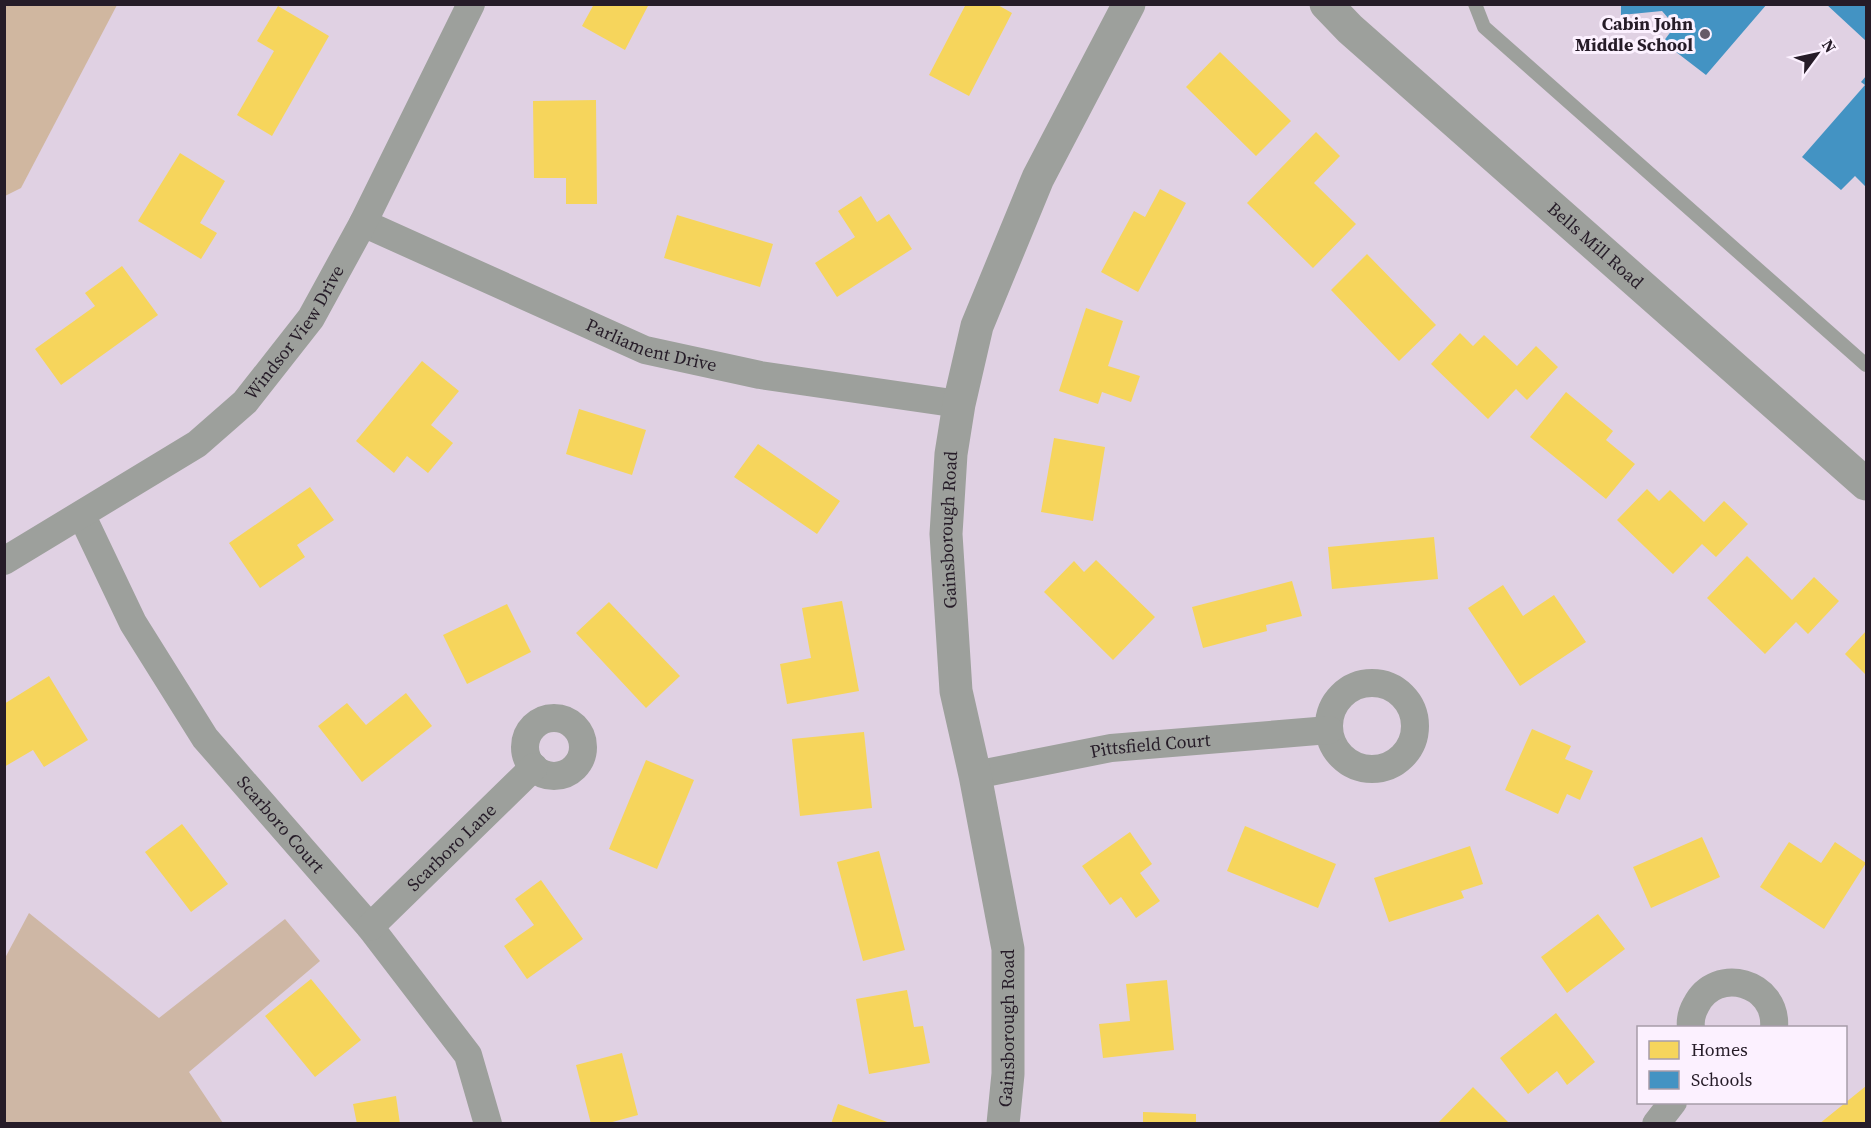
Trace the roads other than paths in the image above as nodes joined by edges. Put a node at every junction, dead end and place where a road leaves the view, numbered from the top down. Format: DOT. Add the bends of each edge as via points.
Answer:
graph roads {
  1 [pos="471,4"];
  2 [pos="1130,4"];
  3 [pos="1475,4"];
  4 [pos="1333,7"];
  5 [pos="363,223"];
  6 [pos="1866,365"];
  7 [pos="959,404"];
  8 [pos="1866,484"];
  9 [pos="82,516"];
  10 [pos="4,561"];
  11 [pos="1329,730"];
  12 [pos="534,767"];
  13 [pos="975,775"];
  14 [pos="370,927"];
  15 [pos="1691,1026"];
  16 [pos="1774,1026"];
  17 [pos="1671,1104"];
  18 [pos="488,1124"];
  19 [pos="1003,1124"];
  20 [pos="1656,1124"];
  1 -- 5 [label="street, Windsor View Drive"];
  2 -- 7 [label="street, Gainsborough Road" via="1038,178 977,326"];
  3 -- 6 [label="lane" via="1484,27"];
  4 -- 8 [label="street, Bells Mill Road" via="1377,52"];
  5 -- 7 [label="street, Parliament Drive" via="645,350 760,375"];
  5 -- 9 [label="street, Windsor View Drive" via="311,318 245,402 197,444"];
  7 -- 13 [label="street, Gainsborough Road" via="946,534 956,690"];
  9 -- 10 [label="street, Windsor View Drive"];
  9 -- 14 [label="street, Scarboro Court" via="133,623 205,738"];
  11 -- 13 [label="street, Pittsfield Court" via="1111,748"];
  12 -- 14 [label="street, Scarboro Lane"];
  13 -- 19 [label="street, Gainsborough Road" via="1008,949 1008,1074"];
  14 -- 18 [label="street, Scarboro Court" via="468,1055"];
  15 -- 16 [label="street" via="1699,998 1720,983 1733,981 1758,990 1767,999"];
  17 -- 20 [label="street"];
}
